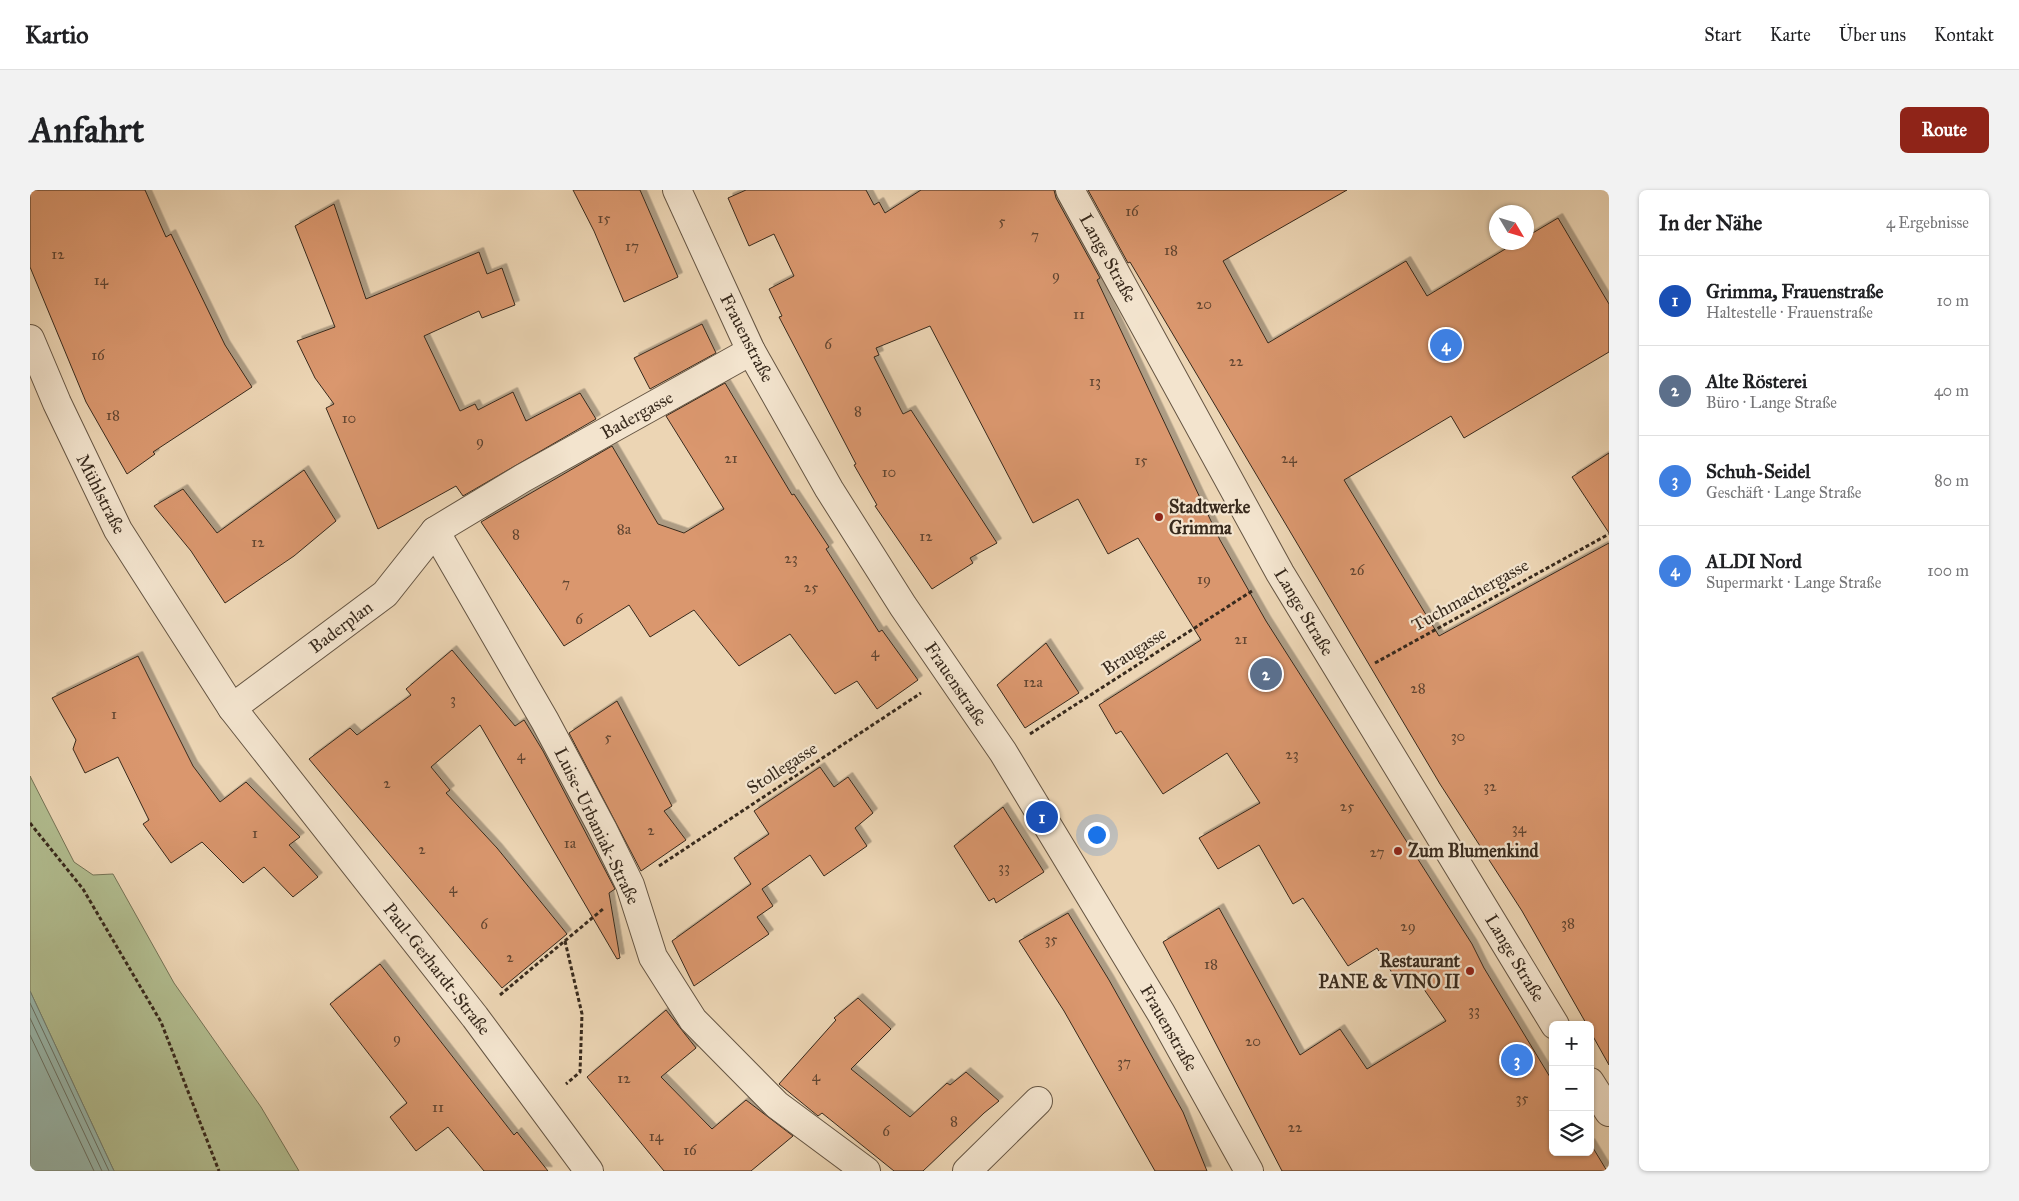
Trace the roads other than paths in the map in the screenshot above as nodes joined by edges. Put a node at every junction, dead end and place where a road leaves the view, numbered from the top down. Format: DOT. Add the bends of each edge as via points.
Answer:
graph roads {
  1 [pos="677,190"];
  2 [pos="1070,190"];
  3 [pos="30,340"];
  4 [pos="751,351"];
  5 [pos="523,478"];
  6 [pos="435,531"];
  7 [pos="232,708"];
  8 [pos="1553,1021"];
  9 [pos="1594,1088"];
  10 [pos="1038,1101"];
  11 [pos="1609,1112"];
  12 [pos="589,1171"];
  13 [pos="866,1171"];
  14 [pos="967,1171"];
  15 [pos="1249,1171"];
  1 -- 4 [label="street, Frauenstraße"];
  2 -- 8 [label="street, Lange Straße" via="1280,573"];
  3 -- 7 [label="street, Mühlstraße" via="118,530"];
  4 -- 5 [label="street, Badergasse"];
  4 -- 15 [label="street, Frauenstraße" via="829,489 903,606 1003,752 1161,1013"];
  5 -- 6 [label="street, Baderplan"];
  6 -- 7 [label="street, Baderplan" via="385,594"];
  6 -- 13 [label="street, Luise-Urbaniak-Straße" via="545,721 630,886 653,957 693,1020 777,1105"];
  7 -- 12 [label="street, Paul-Gerhardt-Straße" via="475,1016"];
  9 -- 11 [label="street"];
  10 -- 14 [label="street"];
}
